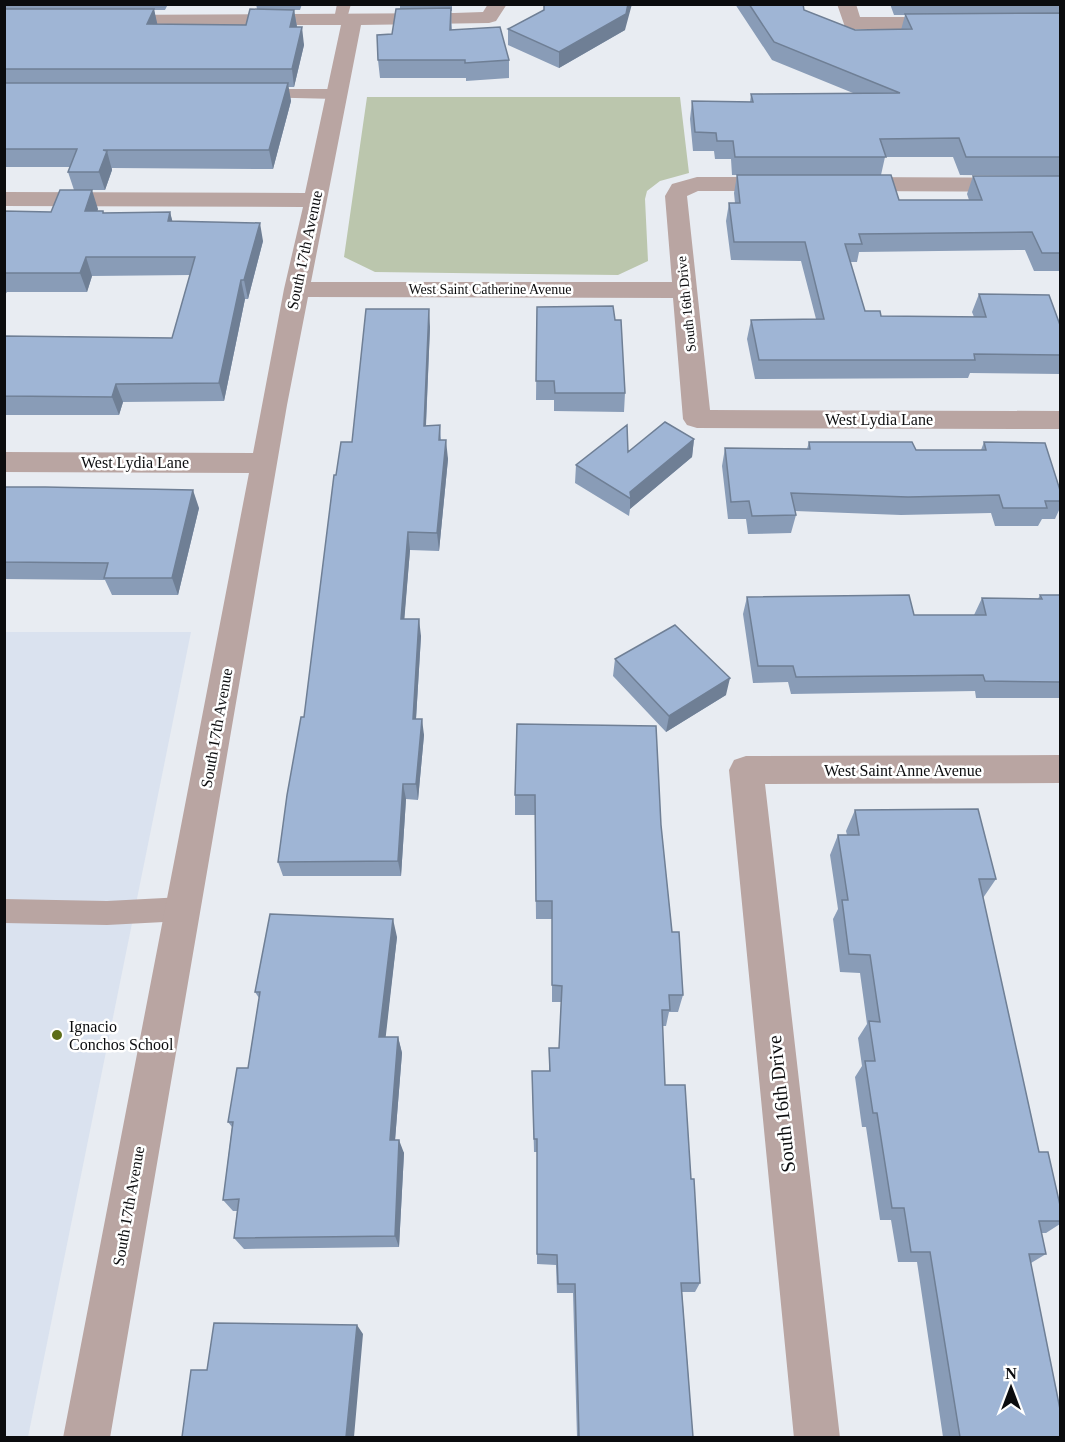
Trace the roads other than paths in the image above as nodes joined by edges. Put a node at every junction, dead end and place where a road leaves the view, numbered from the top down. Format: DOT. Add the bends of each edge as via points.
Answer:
graph roads {
  1 [pos="493,11"];
  2 [pos="207,12"];
  3 [pos="345,14"];
  4 [pos="849,14"];
  5 [pos="87,18"];
  6 [pos="968,23"];
  7 [pos="242,94"];
  8 [pos="336,94"];
  9 [pos="802,184"];
  10 [pos="826,184"];
  11 [pos="1060,185"];
  12 [pos="4,199"];
  13 [pos="314,200"];
  14 [pos="296,289"];
  15 [pos="685,290"];
  16 [pos="698,419"];
  17 [pos="1060,420"];
  18 [pos="4,462"];
  19 [pos="265,463"];
  20 [pos="1060,769"];
  21 [pos="746,770"];
  22 [pos="183,909"];
  23 [pos="4,911"];
  24 [pos="86,1437"];
  25 [pos="817,1437"];
  1 -- 3 [label="street"];
  2 -- 3 [label="street"];
  2 -- 5 [label="street"];
  3 -- 8 [label="street, South 17th Avenue"];
  4 -- 6 [label="street"];
  7 -- 8 [label="lane"];
  8 -- 13 [label="street, South 17th Avenue"];
  9 -- 15 [label="street, South 16th Drive" via="697,184 680,189 676,203"];
  10 -- 11 [label="street"];
  12 -- 13 [label="street"];
  13 -- 14 [label="street, South 17th Avenue"];
  14 -- 15 [label="street, West Saint Catherine Avenue"];
  14 -- 19 [label="street, South 17th Avenue"];
  15 -- 16 [label="street, South 16th Drive"];
  16 -- 17 [label="street, West Lydia Lane"];
  18 -- 19 [label="street, West Lydia Lane"];
  19 -- 22 [label="street, South 17th Avenue"];
  20 -- 21 [label="street, West Saint Anne Avenue"];
  21 -- 25 [label="street, South 16th Drive"];
  22 -- 23 [label="lane" via="107,913"];
  22 -- 24 [label="street, South 17th Avenue"];
}
